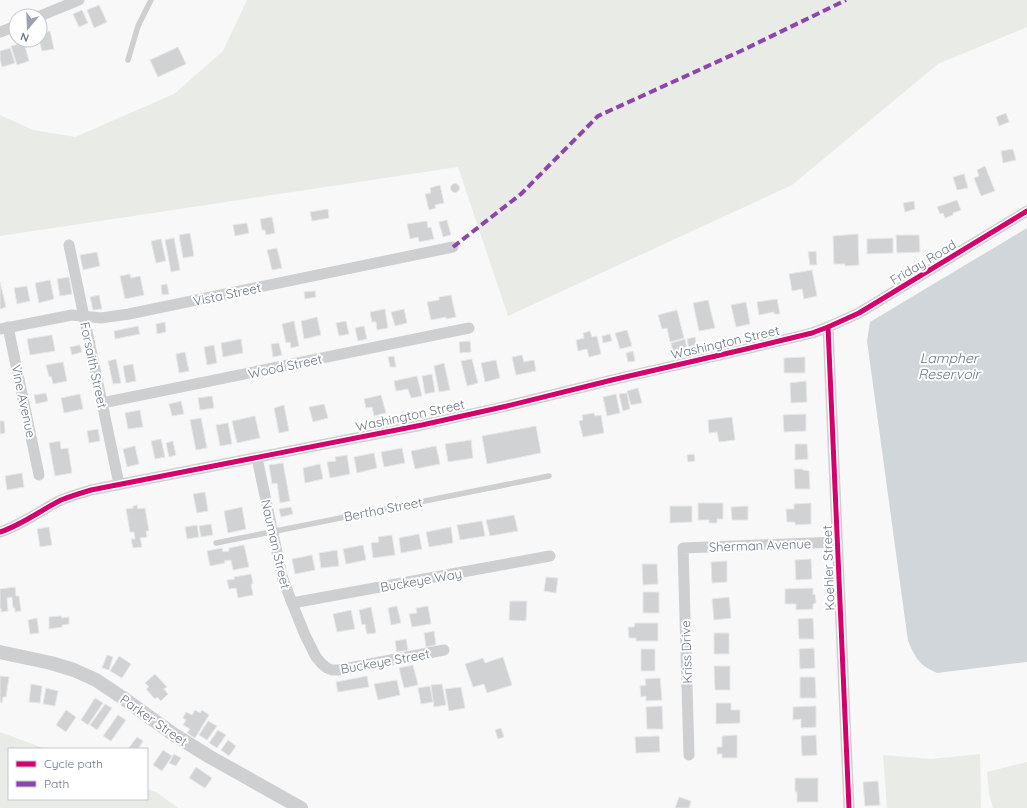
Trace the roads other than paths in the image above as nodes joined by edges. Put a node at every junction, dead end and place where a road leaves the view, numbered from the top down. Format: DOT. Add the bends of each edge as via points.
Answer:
graph roads {
  1 [pos="79,0"];
  2 [pos="151,0"];
  3 [pos="48,13"];
  4 [pos="128,60"];
  5 [pos="1027,211"];
  6 [pos="69,245"];
  7 [pos="453,247"];
  8 [pos="84,316"];
  9 [pos="4,328"];
  10 [pos="468,328"];
  11 [pos="828,328"];
  12 [pos="102,404"];
  13 [pos="256,458"];
  14 [pos="39,475"];
  15 [pos="549,476"];
  16 [pos="119,484"];
  17 [pos="273,531"];
  18 [pos="0,532"];
  19 [pos="837,542"];
  20 [pos="216,543"];
  21 [pos="683,548"];
  22 [pos="550,556"];
  23 [pos="292,603"];
  24 [pos="444,650"];
  25 [pos="0,652"];
  26 [pos="327,668"];
  27 [pos="689,755"];
  28 [pos="300,808"];
  29 [pos="849,808"];
  1 -- 3 [label="street"];
  2 -- 4 [label="lane" via="138,26"];
  5 -- 11 [label="street, Friday Road" via="859,314"];
  6 -- 8 [label="street, Forsaith Street"];
  7 -- 8 [label="street, Vista Street" via="129,314 101,318"];
  8 -- 9 [label="street, Vista Street" via="72,315"];
  8 -- 12 [label="street, Forsaith Street"];
  9 -- 14 [label="street, Vine Avenue"];
  10 -- 12 [label="street, Wood Street"];
  11 -- 13 [label="street, Washington Street" via="506,406"];
  11 -- 19 [label="street, Koehler Street"];
  12 -- 16 [label="street, Forsaith Street"];
  13 -- 16 [label="street, Washington Street"];
  13 -- 17 [label="street, Nauman Street"];
  15 -- 17 [label="lane, Bertha Street"];
  16 -- 18 [label="street, Washington Street" via="76,494"];
  17 -- 20 [label="lane, Bertha Street"];
  17 -- 23 [label="street, Nauman Street" via="282,576"];
  19 -- 21 [label="street, Sherman Avenue"];
  19 -- 29 [label="street, Koehler Street"];
  21 -- 27 [label="street, Kriss Drive"];
  22 -- 23 [label="street, Buckeye Way"];
  23 -- 26 [label="street, Nauman Street" via="316,657"];
  24 -- 26 [label="street, Buckeye Street" via="338,670"];
  25 -- 28 [label="street, Parker Street" via="52,663 96,680 173,734"];
}
